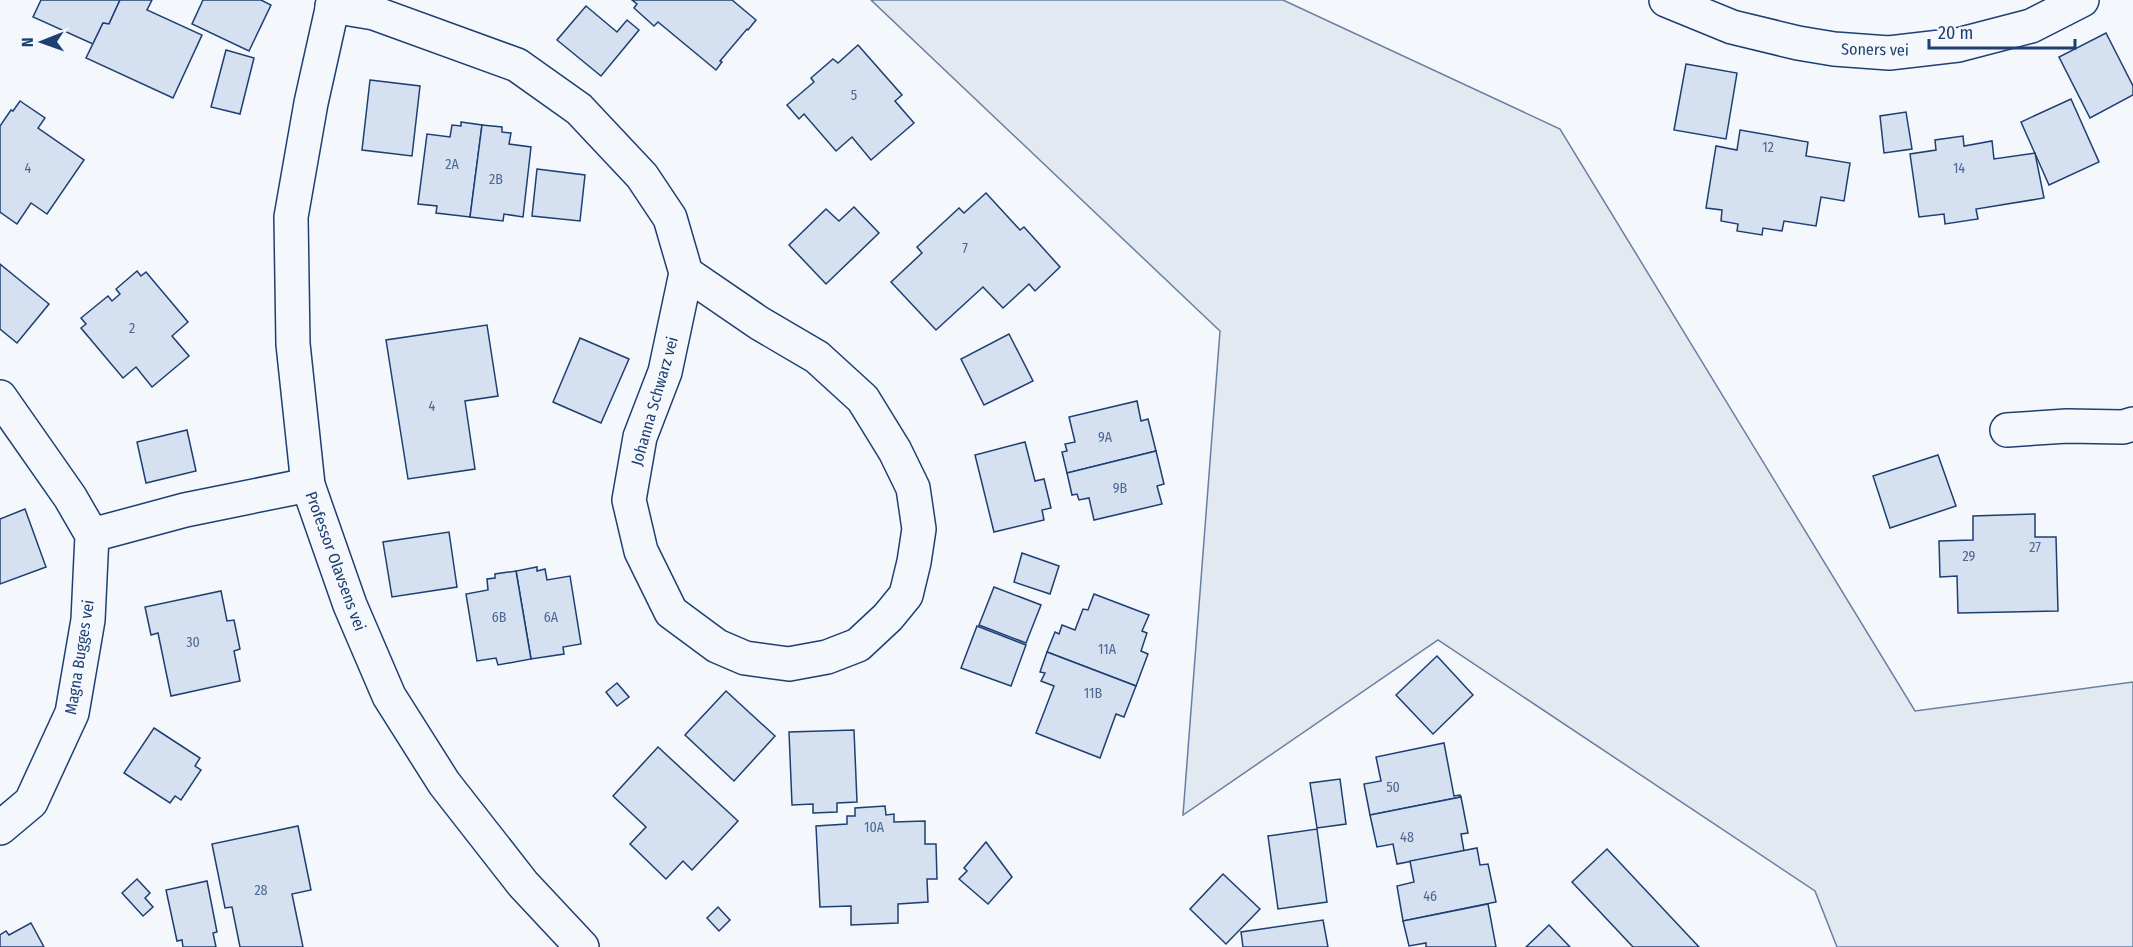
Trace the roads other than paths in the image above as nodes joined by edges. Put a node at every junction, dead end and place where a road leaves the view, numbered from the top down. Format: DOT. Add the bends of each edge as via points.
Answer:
graph roads {
  1 [pos="1666,0"];
  2 [pos="2082,0"];
  3 [pos="333,3"];
  4 [pos="687,273"];
  5 [pos="0,397"];
  6 [pos="2133,424"];
  7 [pos="2007,430"];
  8 [pos="308,485"];
  9 [pos="92,535"];
  10 [pos="0,828"];
  11 [pos="582,947"];
  1 -- 2 [label="street, Soners vei" via="1732,27 1798,43 1889,52 1958,45 2031,26"];
  3 -- 4 [label="street, Johanna Schwarz vei" via="374,13 517,64 579,109 642,176 670,218"];
  3 -- 8 [label="street, Professor Olavsens vei" via="291,217 293,344"];
  4 -- 4 [label="street, Johanna Schwarz vei" via="759,323 818,357 863,399 913,488 919,529 906,595 858,645 827,657 789,664 745,658 717,646 671,612 641,552 628,500 640,437 665,372"];
  5 -- 9 [label="street"];
  6 -- 7 [label="street"];
  8 -- 9 [label="street" via="185,510"];
  8 -- 11 [label="street, Professor Olavsens vei" via="350,605 389,696 444,783 523,884"];
  9 -- 10 [label="street, Magna Bugges vei" via="88,620 72,713 31,802"];
}
